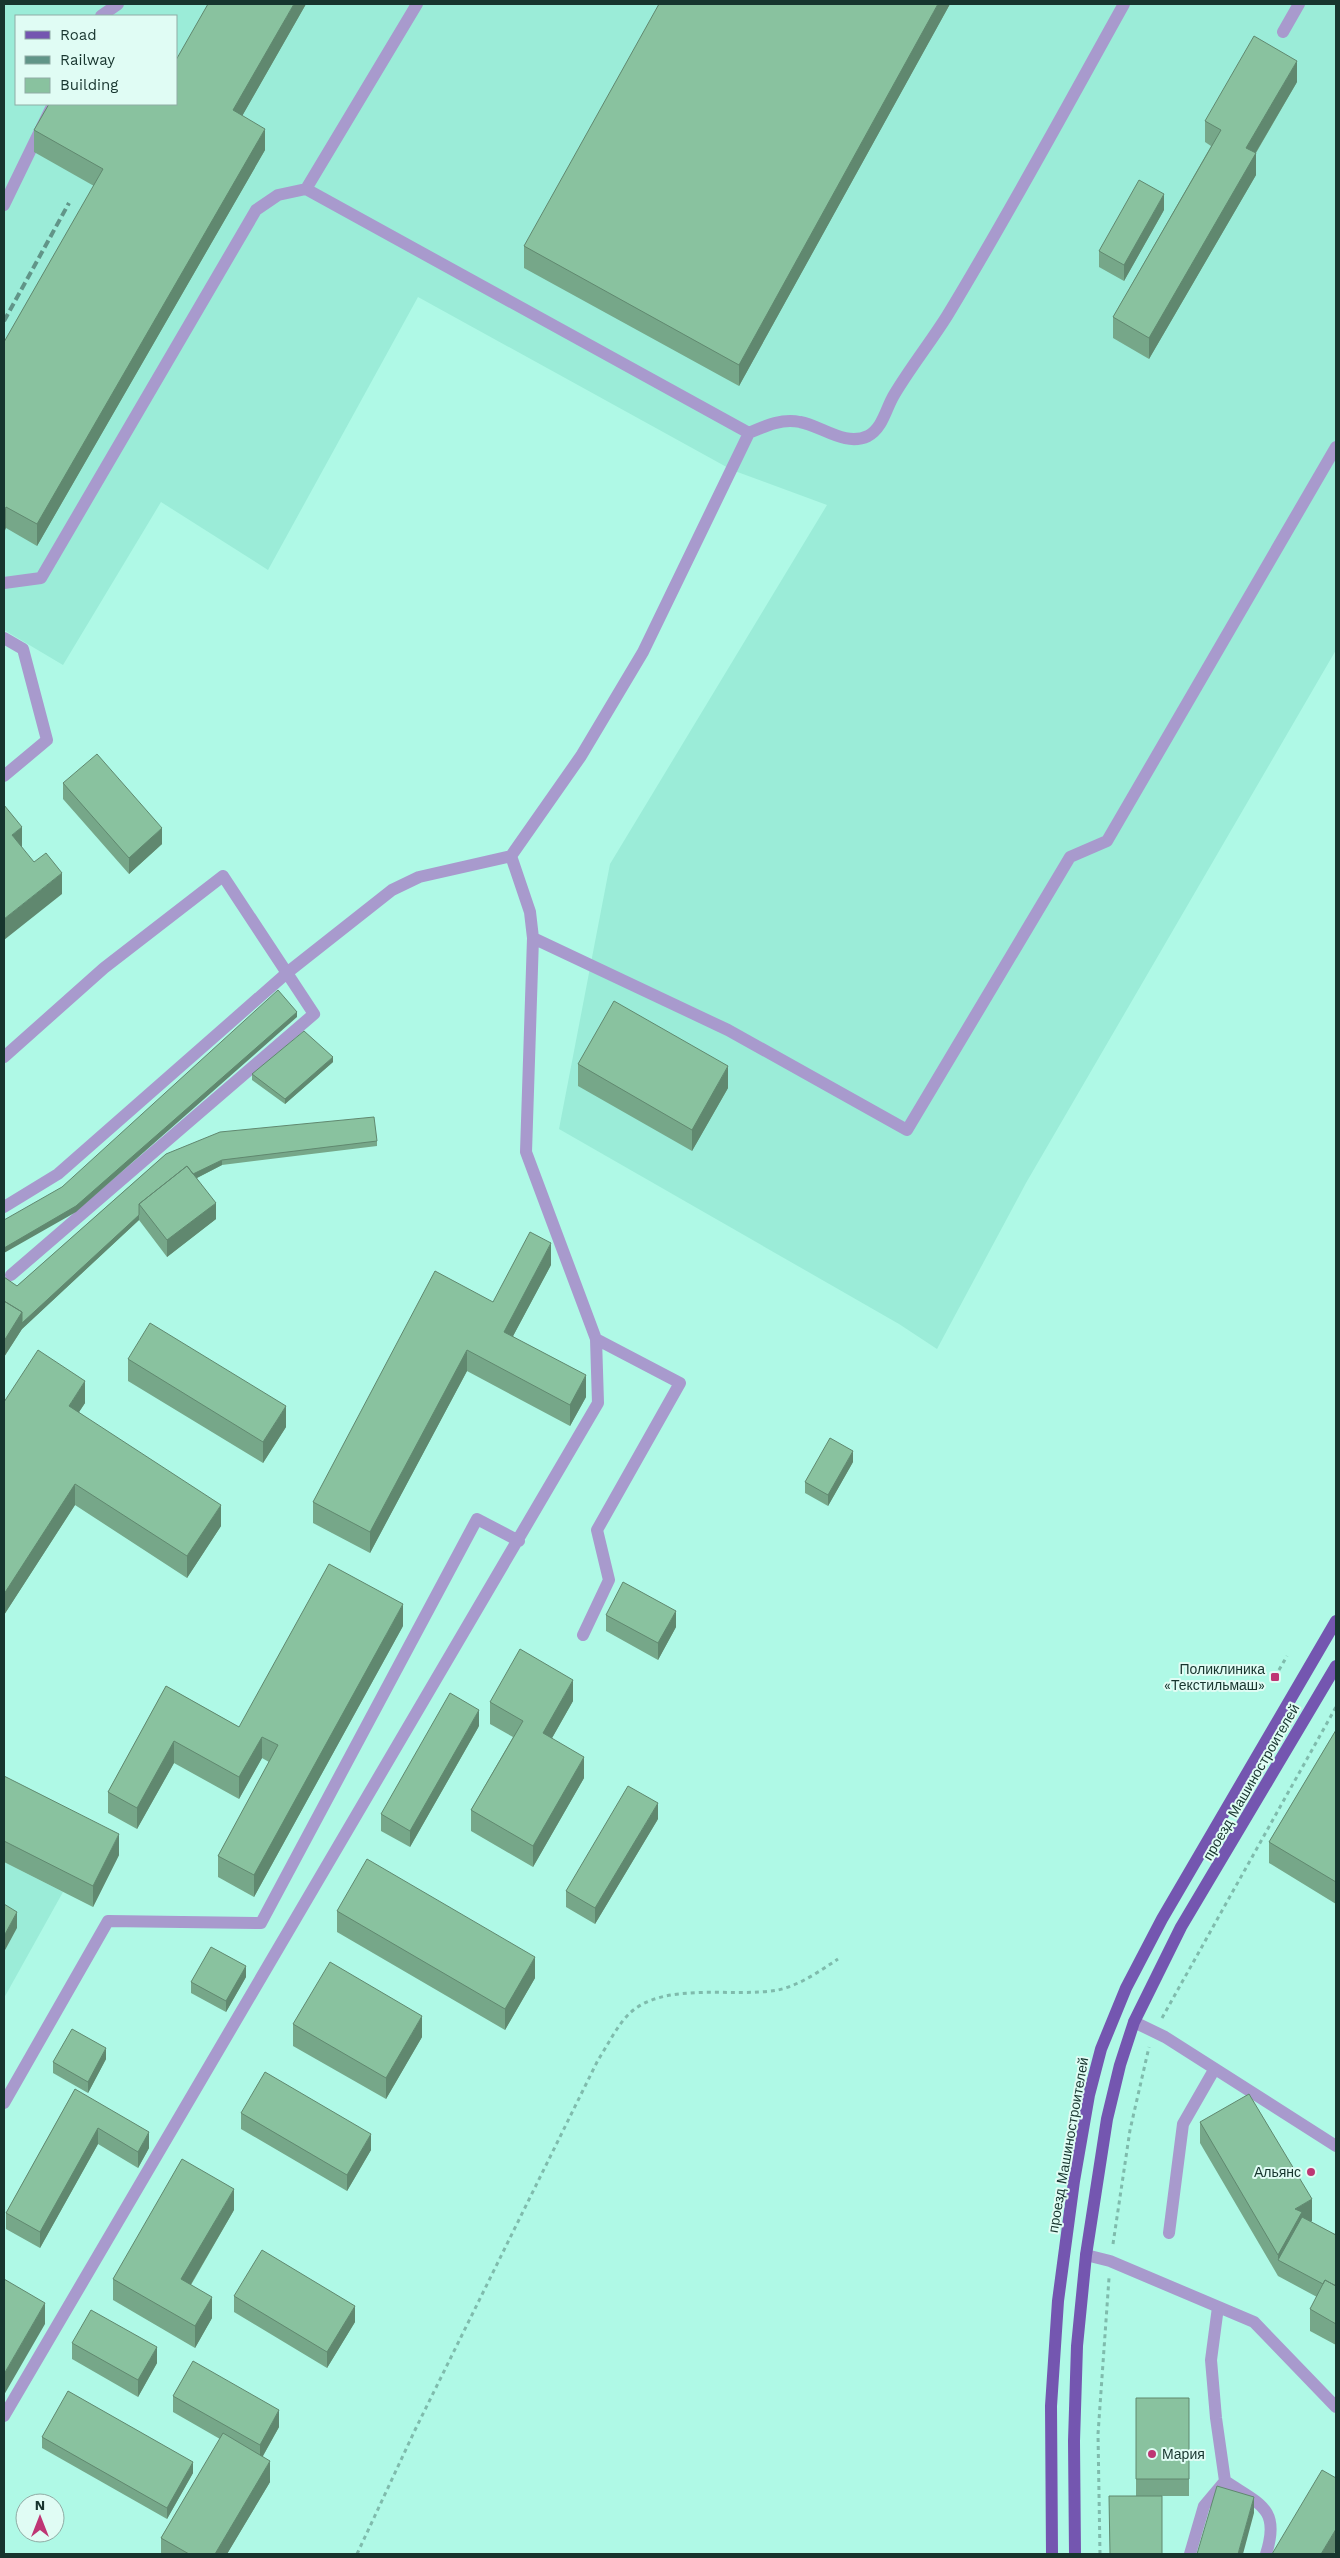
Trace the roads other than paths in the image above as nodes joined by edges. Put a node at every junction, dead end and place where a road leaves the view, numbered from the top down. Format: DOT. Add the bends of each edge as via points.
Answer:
graph roads {
  1 [pos="118,4"];
  2 [pos="417,4"];
  3 [pos="1124,4"];
  4 [pos="1299,4"];
  5 [pos="102,15"];
  6 [pos="1283,32"];
  7 [pos="52,105"];
  8 [pos="306,189"];
  9 [pos="4,205"];
  10 [pos="749,433"];
  11 [pos="1336,447"];
  12 [pos="4,583"];
  13 [pos="4,638"];
  14 [pos="4,776"];
  15 [pos="511,856"];
  16 [pos="533,938"];
  17 [pos="288,972"];
  18 [pos="4,1057"];
  19 [pos="4,1207"];
  20 [pos="11,1276"];
  21 [pos="596,1339"];
  22 [pos="519,1541"];
  23 [pos="1336,1621"];
  24 [pos="583,1634"];
  25 [pos="1336,1666"];
  26 [pos="1134,2022"];
  27 [pos="1214,2070"];
  28 [pos="4,2103"];
  29 [pos="1336,2146"];
  30 [pos="1169,2233"];
  31 [pos="1086,2255"];
  32 [pos="1218,2307"];
  33 [pos="1336,2407"];
  34 [pos="4,2416"];
  35 [pos="1225,2480"];
  36 [pos="1052,2554"];
  37 [pos="1075,2554"];
  38 [pos="1190,2554"];
  39 [pos="1266,2554"];
  1 -- 5 [label="lane"];
  2 -- 8 [label="lane"];
  3 -- 10 [label="lane" via="951,309 893,396 878,428 857,440 789,421 769,424"];
  4 -- 6 [label="lane"];
  7 -- 9 [label="lane"];
  8 -- 10 [label="lane"];
  8 -- 12 [label="lane" via="278,194 256,210 41,578"];
  10 -- 15 [label="lane" via="644,652 581,756"];
  11 -- 16 [label="lane" via="1107,841 1070,856 907,1130 728,1030"];
  13 -- 14 [label="lane" via="23,648 47,740"];
  15 -- 16 [label="lane" via="530,912"];
  15 -- 17 [label="lane" via="419,877 392,890"];
  16 -- 21 [label="lane" via="526,1152"];
  17 -- 18 [label="lane" via="223,876 104,968"];
  17 -- 19 [label="lane" via="58,1174"];
  17 -- 20 [label="lane" via="314,1014"];
  21 -- 22 [label="lane" via="598,1403"];
  21 -- 24 [label="lane" via="680,1383 598,1530 609,1580"];
  22 -- 28 [label="lane" via="477,1518 261,1923 108,1921"];
  22 -- 34 [label="lane"];
  23 -- 36 [label="main road, проезд Машиностроителей" via="1162,1919 1126,1988 1101,2049 1076,2172 1058,2301 1051,2406"];
  25 -- 26 [label="main road, проезд Машиностроителей" via="1181,1928"];
  26 -- 27 [label="lane" via="1164,2037"];
  26 -- 31 [label="main road, проезд Машиностроителей" via="1107,2119"];
  27 -- 29 [label="lane"];
  27 -- 30 [label="lane" via="1182,2124"];
  31 -- 32 [label="lane" via="1110,2261"];
  31 -- 37 [label="main road, проезд Машиностроителей" via="1077,2346"];
  32 -- 33 [label="lane" via="1254,2322"];
  32 -- 35 [label="lane" via="1211,2360"];
  35 -- 38 [label="lane" via="1204,2506"];
  35 -- 39 [label="lane" via="1261,2505 1272,2520 1272,2537"];
}
